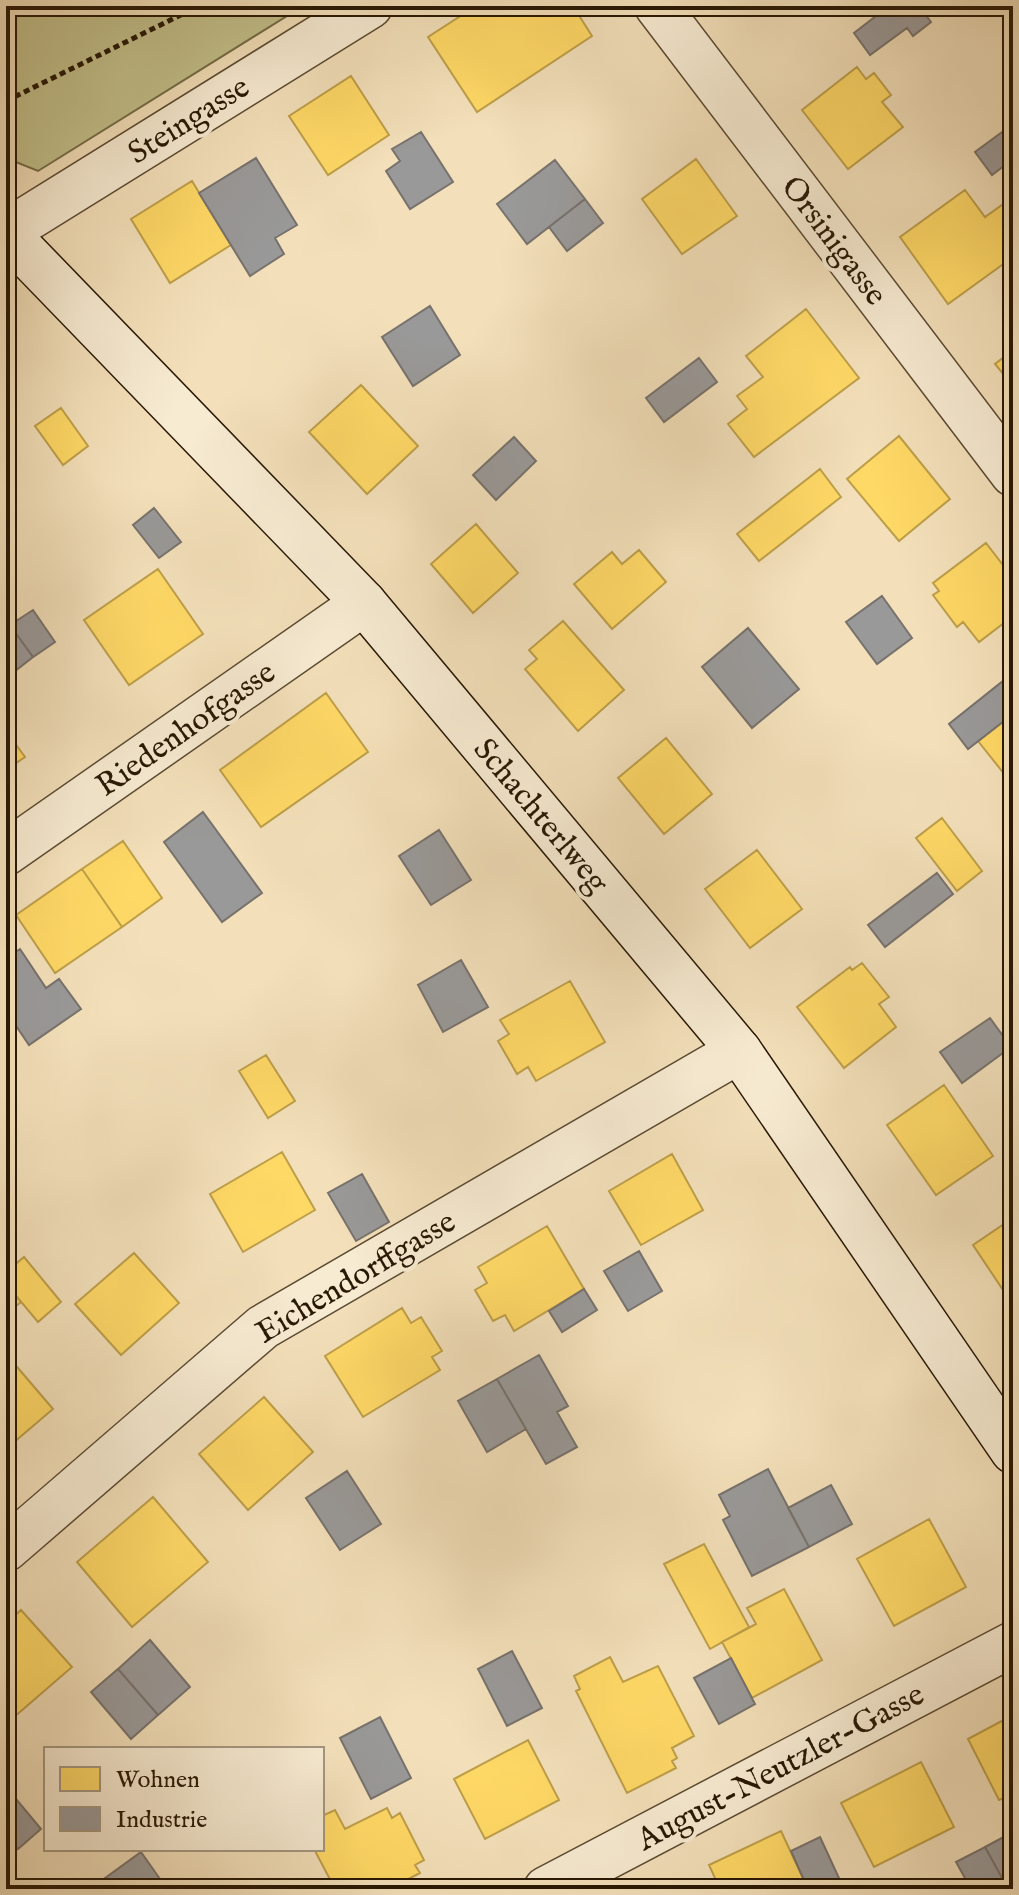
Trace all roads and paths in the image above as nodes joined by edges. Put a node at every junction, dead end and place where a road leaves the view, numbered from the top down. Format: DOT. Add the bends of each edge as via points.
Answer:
graph roads {
  1 [pos="199,6"];
  2 [pos="370,6"];
  3 [pos="657,6"];
  4 [pos="6,101"];
  5 [pos="6,232"];
  6 [pos="1013,474"];
  7 [pos="364,603"];
  8 [pos="6,853"];
  9 [pos="739,1051"];
  10 [pos="1013,1451"];
  11 [pos="6,1549"];
  12 [pos="1013,1644"];
  13 [pos="546,1889"];
  1 -- 4 [label="path"];
  2 -- 5 [label="street, Steingasse"];
  3 -- 6 [label="street, Orsinigasse"];
  5 -- 7 [label="street, Schachterlweg"];
  7 -- 8 [label="street, Riedenhofgasse"];
  7 -- 9 [label="street, Schachterlweg"];
  9 -- 10 [label="street, Schachterlweg"];
  9 -- 11 [label="street, Eichendorffgasse" via="263,1327"];
  12 -- 13 [label="street, August-Neutzler-Gasse"];
}
